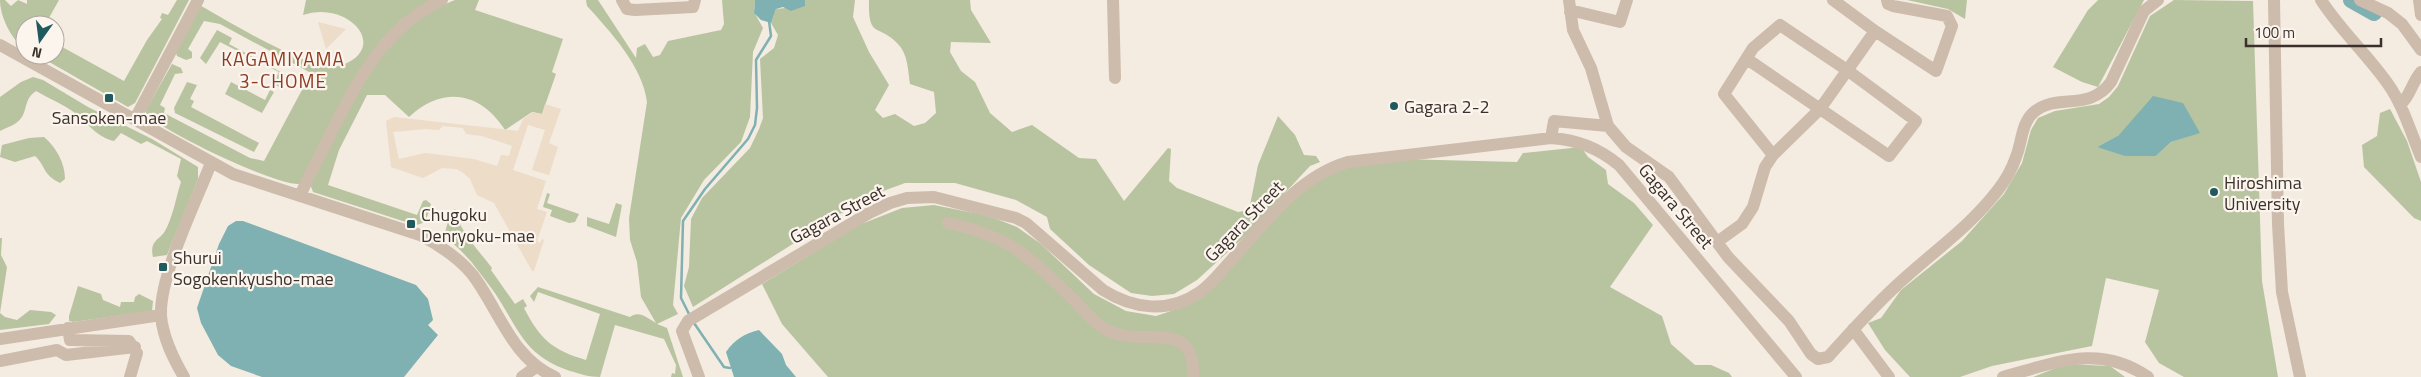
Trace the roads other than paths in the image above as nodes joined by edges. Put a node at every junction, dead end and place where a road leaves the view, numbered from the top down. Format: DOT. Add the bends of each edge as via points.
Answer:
graph roads {
  1 [pos="198,0"];
  2 [pos="442,0"];
  3 [pos="622,0"];
  4 [pos="695,0"];
  5 [pos="1113,0"];
  6 [pos="1627,0"];
  7 [pos="1833,0"];
  8 [pos="1887,0"];
  9 [pos="2158,0"];
  10 [pos="2274,0"];
  11 [pos="2321,0"];
  12 [pos="2360,0"];
  13 [pos="2419,0"];
  14 [pos="1570,6"];
  15 [pos="2421,14"];
  16 [pos="1875,31"];
  17 [pos="0,44"];
  18 [pos="2421,50"];
  19 [pos="1747,59"];
  20 [pos="1847,70"];
  21 [pos="2421,72"];
  22 [pos="1115,78"];
  23 [pos="2400,105"];
  24 [pos="1820,109"];
  25 [pos="135,119"];
  26 [pos="1608,126"];
  27 [pos="1551,138"];
  28 [pos="1773,155"];
  29 [pos="2421,157"];
  30 [pos="211,163"];
  31 [pos="300,196"];
  32 [pos="948,223"];
  33 [pos="1717,242"];
  34 [pos="161,315"];
  35 [pos="68,328"];
  36 [pos="1853,329"];
  37 [pos="0,340"];
  38 [pos="134,347"];
  39 [pos="0,361"];
  40 [pos="536,367"];
  41 [pos="130,377"];
  42 [pos="184,377"];
  43 [pos="522,377"];
  44 [pos="555,377"];
  45 [pos="700,377"];
  46 [pos="1193,377"];
  47 [pos="1796,377"];
  48 [pos="1889,377"];
  49 [pos="2003,377"];
  50 [pos="2148,377"];
  51 [pos="2300,377"];
  1 -- 25 [label="street"];
  2 -- 31 [label="street" via="400,26 378,50"];
  3 -- 4 [label="street" via="627,9 635,10 693,7"];
  5 -- 22 [label="street"];
  6 -- 14 [label="street" via="1620,22 1578,12"];
  7 -- 16 [label="street"];
  8 -- 16 [label="street" via="1893,6 1947,16 1952,26 1936,71"];
  9 -- 36 [label="street" via="2144,11 2104,92 2096,97 2054,104 2032,113 2024,127 2015,160 1998,190 1956,236 1896,285"];
  10 -- 51 [label="street" via="2282,292"];
  11 -- 23 [label="street" via="2342,31 2372,62"];
  12 -- 18 [label="street" via="2388,13 2402,24"];
  13 -- 15 [label="street"];
  14 -- 26 [label="street" via="1573,30 1591,68"];
  16 -- 20 [label="street"];
  17 -- 25 [label="street"];
  19 -- 20 [label="street" via="1753,48 1780,25"];
  19 -- 24 [label="street"];
  19 -- 28 [label="street" via="1724,94"];
  20 -- 24 [label="street"];
  20 -- 24 [label="street" via="1916,122 1890,156"];
  21 -- 23 [label="street"];
  23 -- 29 [label="street"];
  24 -- 28 [label="street"];
  25 -- 30 [label="street"];
  26 -- 27 [label="street" via="1554,120"];
  26 -- 33 [label="street" via="1626,147 1668,178"];
  27 -- 45 [label="street, Gagara Street" via="1334,166 1310,179 1200,292 1170,305 1128,304 1115,297 1016,218 948,200 907,198 869,213 688,323"];
  27 -- 47 [label="street, Gagara Street" via="1581,143 1619,165"];
  28 -- 33 [label="street" via="1765,167 1753,207 1742,224"];
  30 -- 31 [label="street" via="233,174"];
  30 -- 34 [label="street" via="170,267"];
  31 -- 40 [label="street" via="420,235 437,244 471,272 521,352"];
  32 -- 46 [label="street" via="1004,240 1024,252 1104,328 1128,336 1183,342 1192,358"];
  33 -- 36 [label="street" via="1789,321 1811,354 1818,359 1828,357"];
  34 -- 35 [label="street"];
  34 -- 42 [label="street" via="170,353"];
  35 -- 37 [label="street"];
  35 -- 38 [label="street" via="70,340 129,341"];
  36 -- 48 [label="street"];
  38 -- 39 [label="street" via="66,355 57,350"];
  38 -- 41 [label="street" via="137,353"];
  40 -- 43 [label="street"];
  40 -- 44 [label="street"];
  49 -- 50 [label="street" via="2068,359 2100,357 2135,368"];
}
